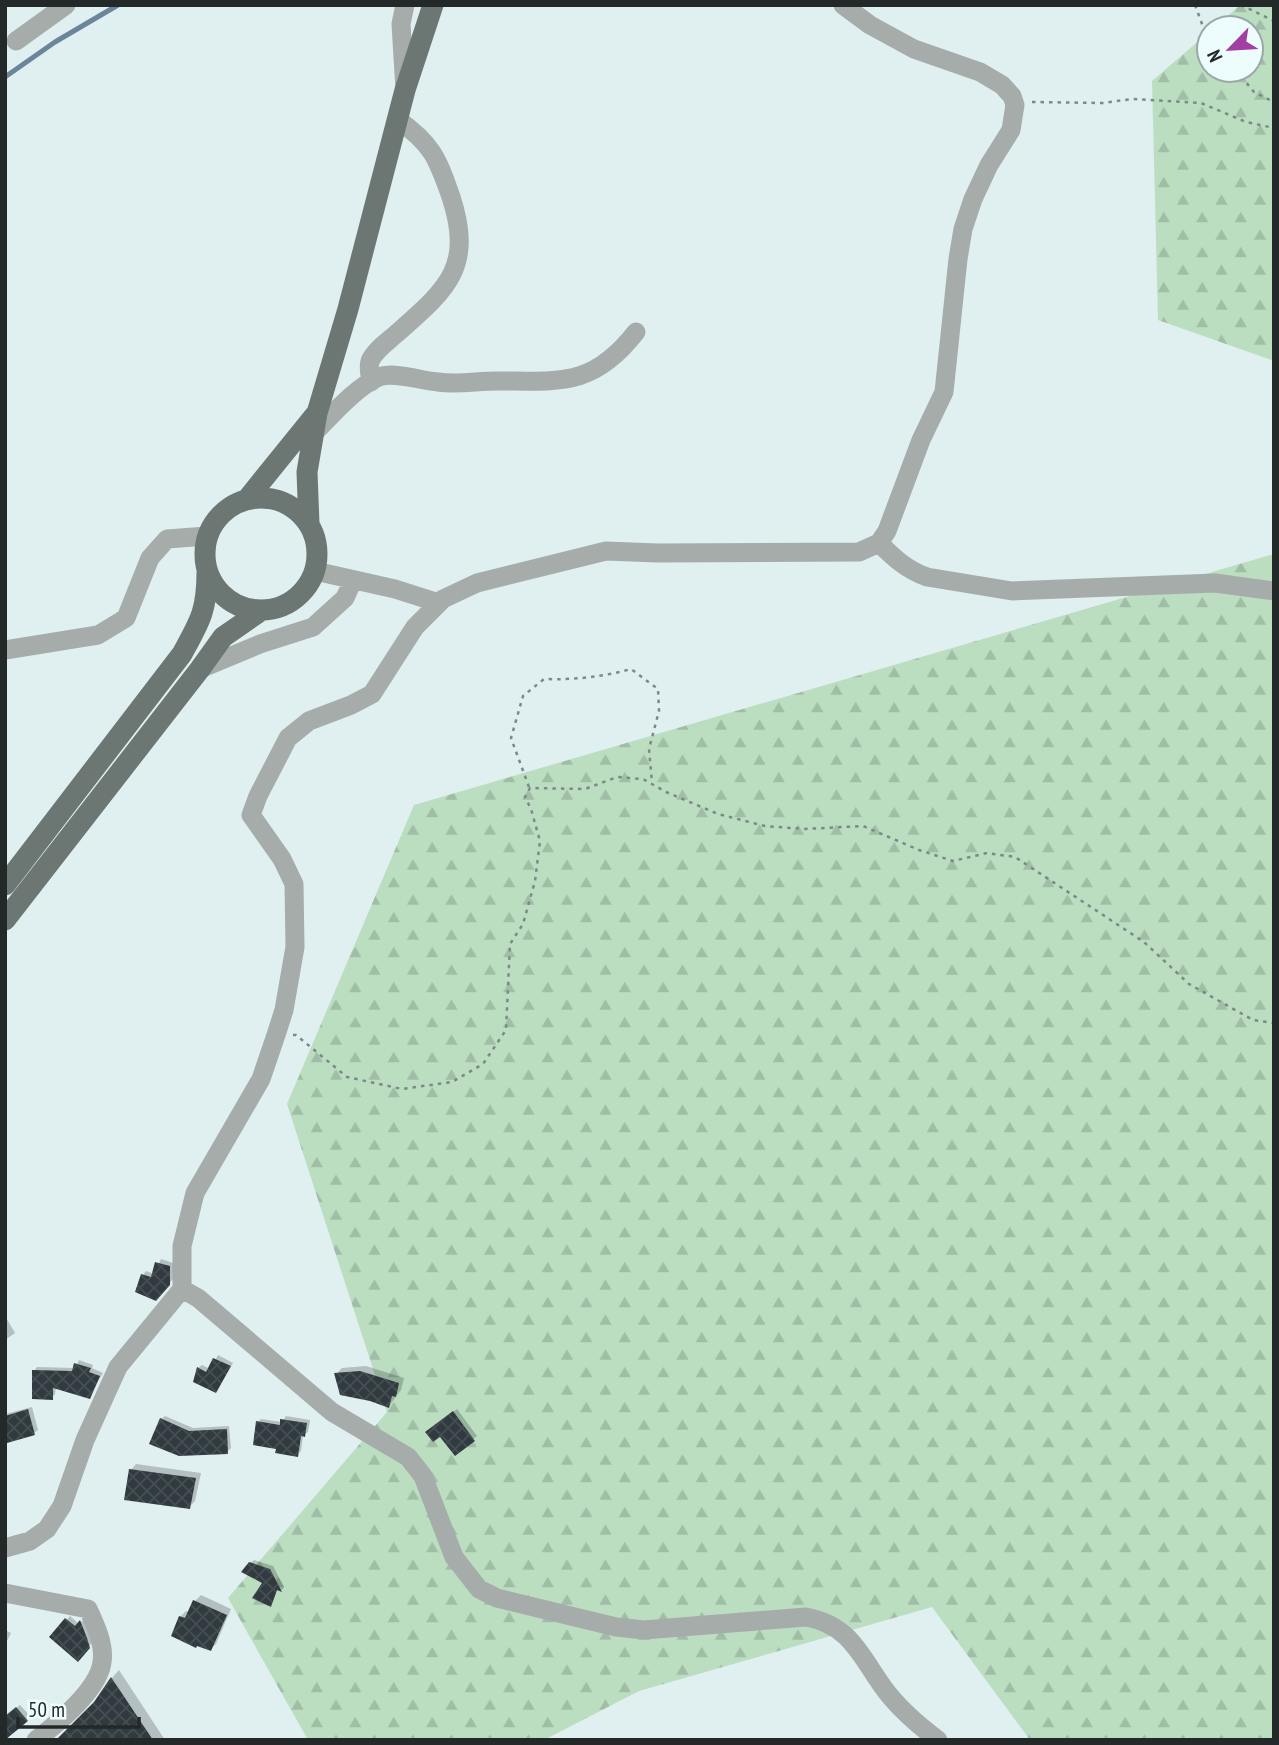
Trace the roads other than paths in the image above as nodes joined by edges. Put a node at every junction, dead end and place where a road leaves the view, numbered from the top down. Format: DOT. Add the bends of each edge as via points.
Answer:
graph roads {
  1 [pos="66,5"];
  2 [pos="405,5"];
  3 [pos="433,5"];
  4 [pos="843,5"];
  5 [pos="16,41"];
  6 [pos="405,90"];
  7 [pos="397,119"];
  8 [pos="636,332"];
  9 [pos="371,382"];
  10 [pos="315,423"];
  11 [pos="248,498"];
  12 [pos="309,524"];
  13 [pos="207,536"];
  14 [pos="879,543"];
  15 [pos="315,571"];
  16 [pos="207,572"];
  17 [pos="353,580"];
  18 [pos="1274,591"];
  19 [pos="439,603"];
  20 [pos="262,610"];
  21 [pos="5,650"];
  22 [pos="200,669"];
  23 [pos="5,885"];
  24 [pos="5,920"];
  25 [pos="182,1289"];
  26 [pos="5,1548"];
  27 [pos="5,1593"];
  28 [pos="36,1740"];
  29 [pos="938,1740"];
  1 -- 5 [label="street"];
  2 -- 6 [label="street" via="401,23"];
  3 -- 6 [label="main road"];
  4 -- 14 [label="street" via="914,49 980,72 1002,85 1015,105 1011,130 989,165 963,229 944,392"];
  6 -- 7 [label="main road"];
  7 -- 9 [label="street" via="431,148 457,217 458,262 447,285 376,351 369,368"];
  7 -- 10 [label="main road"];
  8 -- 9 [label="street" via="613,358 570,379 454,384 387,375"];
  9 -- 10 [label="street"];
  10 -- 11 [label="main road"];
  10 -- 12 [label="main road" via="307,472"];
  11 -- 12 [label="main road" via="271,498 293,507"];
  11 -- 13 [label="main road" via="230,506"];
  12 -- 15 [label="main road" via="317,547"];
  13 -- 16 [label="main road"];
  13 -- 21 [label="street" via="167,538 150,558 126,618 98,635"];
  14 -- 18 [label="street" via="915,573 1012,590 1215,583"];
  14 -- 19 [label="street" via="859,552 830,553 606,551 477,583"];
  15 -- 17 [label="street"];
  15 -- 20 [label="main road" via="289,603"];
  16 -- 20 [label="main road" via="228,600"];
  16 -- 23 [label="main road" via="204,616 182,654"];
  17 -- 19 [label="street"];
  17 -- 22 [label="street" via="345,598 313,627"];
  19 -- 25 [label="street" via="415,626 372,694 309,721 288,738 258,796 251,815 294,884 295,947 284,1010 261,1079 195,1193 181,1246"];
  20 -- 22 [label="main road" via="223,637"];
  22 -- 24 [label="main road"];
  25 -- 26 [label="street" via="118,1367 62,1506 47,1529 30,1541"];
  25 -- 29 [label="street" via="332,1412 417,1466 454,1557 479,1589 497,1598 616,1628 644,1630 806,1617 821,1620 849,1638 899,1707"];
  27 -- 28 [label="street" via="88,1609 103,1658 100,1673 65,1717"];
}
